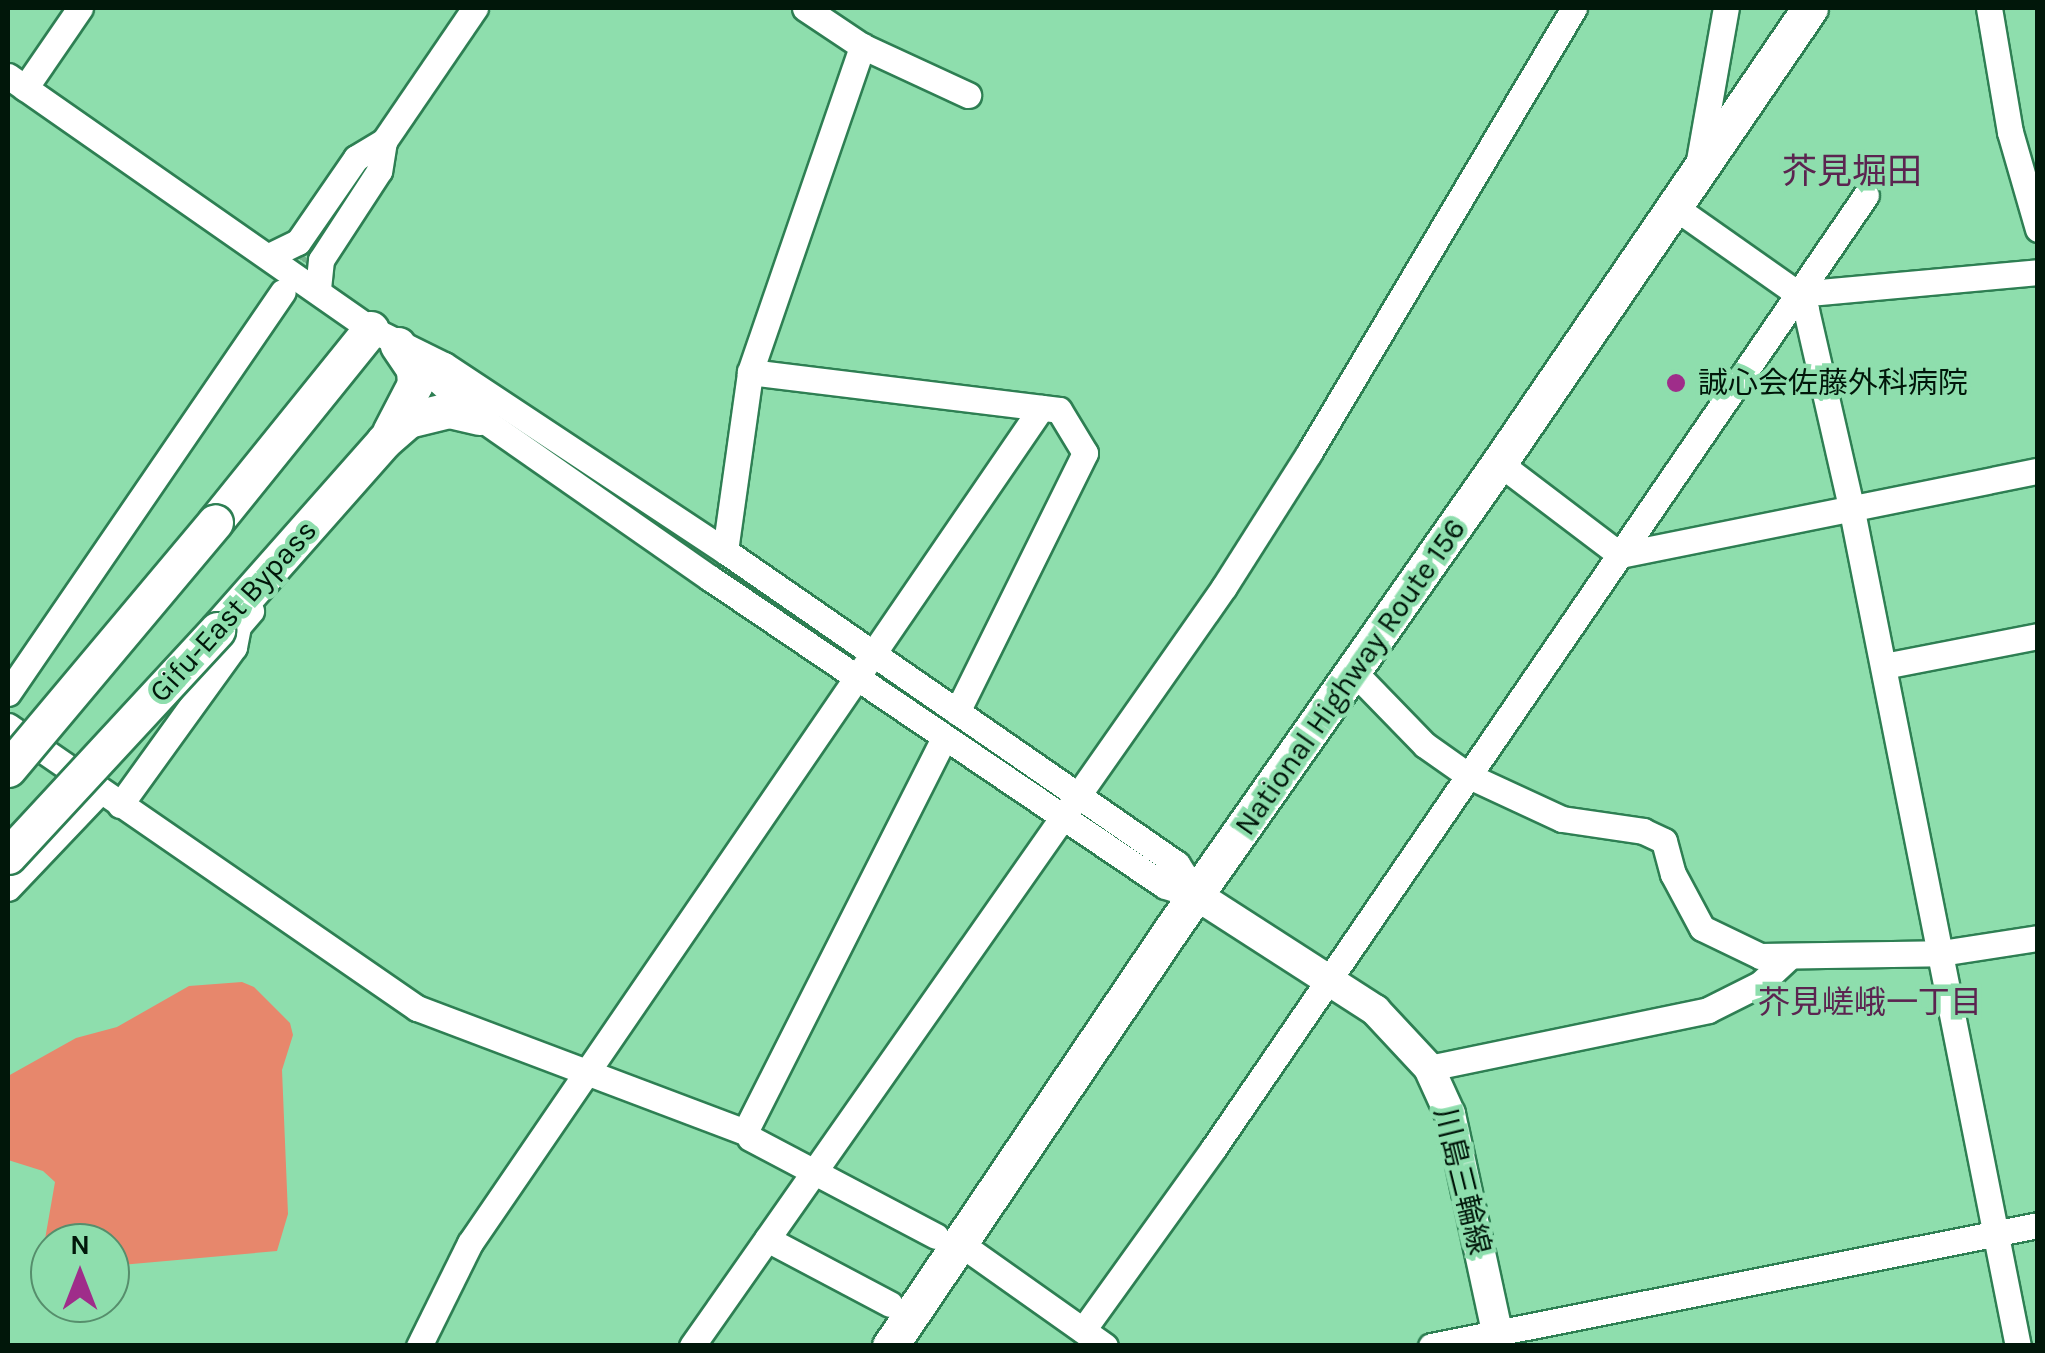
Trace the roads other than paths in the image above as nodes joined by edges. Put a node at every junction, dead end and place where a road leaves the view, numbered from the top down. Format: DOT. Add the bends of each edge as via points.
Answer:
graph roads {
  1 [pos="80,8"];
  2 [pos="474,8"];
  3 [pos="805,8"];
  4 [pos="1574,8"];
  5 [pos="1726,8"];
  6 [pos="1810,8"];
  7 [pos="1989,8"];
  8 [pos="862,46"];
  9 [pos="16,82"];
  10 [pos="968,95"];
  11 [pos="384,141"];
  12 [pos="1697,170"];
  13 [pos="1866,194"];
  14 [pos="1673,206"];
  15 [pos="2038,229"];
  16 [pos="268,256"];
  17 [pos="306,256"];
  18 [pos="2038,272"];
  19 [pos="318,290"];
  20 [pos="283,292"];
  21 [pos="1798,294"];
  22 [pos="385,337"];
  23 [pos="750,372"];
  24 [pos="1041,408"];
  25 [pos="202,410"];
  26 [pos="479,416"];
  27 [pos="384,442"];
  28 [pos="1500,463"];
  29 [pos="2038,470"];
  30 [pos="1851,506"];
  31 [pos="725,551"];
  32 [pos="1620,555"];
  33 [pos="2038,636"];
  34 [pos="225,639"];
  35 [pos="871,653"];
  36 [pos="1884,666"];
  37 [pos="1353,672"];
  38 [pos="856,674"];
  39 [pos="8,693"];
  40 [pos="957,712"];
  41 [pos="8,726"];
  42 [pos="944,738"];
  43 [pos="8,769"];
  44 [pos="1469,776"];
  45 [pos="110,798"];
  46 [pos="1071,805"];
  47 [pos="8,856"];
  48 [pos="8,888"];
  49 [pos="1198,896"];
  50 [pos="2038,938"];
  51 [pos="1941,952"];
  52 [pos="1787,959"];
  53 [pos="1328,977"];
  54 [pos="1428,1068"];
  55 [pos="586,1075"];
  56 [pos="750,1138"];
  57 [pos="814,1172"];
  58 [pos="2038,1225"];
  59 [pos="1996,1234"];
  60 [pos="767,1239"];
  61 [pos="947,1239"];
  62 [pos="890,1304"];
  63 [pos="1083,1330"];
  64 [pos="1498,1339"];
  65 [pos="419,1346"];
  66 [pos="692,1346"];
  67 [pos="890,1346"];
  68 [pos="1105,1346"];
  69 [pos="1431,1346"];
  70 [pos="2018,1346"];
  1 -- 9 [label="street"];
  2 -- 11 [label="street"];
  3 -- 8 [label="street"];
  4 -- 46 [label="street" via="1224,587"];
  5 -- 12 [label="street"];
  6 -- 12 [label="highway, National Highway Route 156"];
  7 -- 15 [label="street" via="2010,132"];
  8 -- 10 [label="street"];
  8 -- 23 [label="street"];
  9 -- 16 [label="street"];
  11 -- 16 [label="street" via="356,158 293,248"];
  11 -- 17 [label="street"];
  11 -- 19 [label="street" via="379,171 322,260"];
  12 -- 14 [label="highway, National Highway Route 156"];
  13 -- 21 [label="street"];
  14 -- 21 [label="street"];
  14 -- 28 [label="highway, National Highway Route 156"];
  16 -- 19 [label="street"];
  16 -- 25 [label="street" via="267,285 208,375"];
  18 -- 21 [label="street"];
  19 -- 22 [label="street"];
  19 -- 25 [label="street" via="297,297 233,389"];
  20 -- 25 [label="street"];
  21 -- 30 [label="street"];
  21 -- 32 [label="street"];
  22 -- 26 [label="street"];
  22 -- 27 [label="highway" via="414,369 415,384"];
  22 -- 31 [label="street" via="444,365"];
  22 -- 43 [label="highway, bridge" via="215,522"];
  23 -- 24 [label="street"];
  23 -- 31 [label="street"];
  24 -- 35 [label="street"];
  24 -- 40 [label="street" via="1059,410 1086,454"];
  25 -- 39 [label="street"];
  26 -- 27 [label="highway, Gifu-East Bypass" via="421,414"];
  26 -- 38 [label="street"];
  27 -- 34 [label="highway, Gifu-East Bypass"];
  28 -- 32 [label="street"];
  28 -- 37 [label="highway, National Highway Route 156"];
  29 -- 30 [label="street"];
  30 -- 32 [label="street"];
  30 -- 36 [label="street"];
  31 -- 35 [label="street"];
  32 -- 44 [label="street"];
  33 -- 36 [label="street"];
  34 -- 45 [label="street"];
  34 -- 47 [label="highway, Gifu-East Bypass, bridge"];
  35 -- 38 [label="street"];
  35 -- 40 [label="street"];
  36 -- 51 [label="street"];
  37 -- 44 [label="street" via="1425,745"];
  37 -- 49 [label="highway, National Highway Route 156"];
  38 -- 42 [label="street"];
  38 -- 55 [label="street"];
  40 -- 46 [label="street"];
  41 -- 45 [label="street"];
  42 -- 46 [label="street"];
  42 -- 55 [label="street" via="745,1132"];
  44 -- 52 [label="street" via="1562,819 1643,831 1664,841 1702,928 1760,956"];
  44 -- 53 [label="street"];
  45 -- 48 [label="street"];
  45 -- 55 [label="street" via="417,1008"];
  46 -- 49 [label="street" via="1165,886"];
  46 -- 57 [label="street"];
  49 -- 53 [label="main road, 川島三輪線"];
  49 -- 61 [label="highway, National Highway Route 156"];
  50 -- 51 [label="street"];
  51 -- 52 [label="street"];
  51 -- 59 [label="street"];
  52 -- 54 [label="street" via="1760,984 1708,1010"];
  53 -- 54 [label="main road, 川島三輪線" via="1375,1010"];
  53 -- 63 [label="street"];
  54 -- 64 [label="main road, 川島三輪線" via="1450,1114"];
  55 -- 65 [label="street" via="470,1243"];
  56 -- 57 [label="street"];
  57 -- 60 [label="street"];
  57 -- 61 [label="street"];
  58 -- 59 [label="street"];
  59 -- 64 [label="street"];
  59 -- 70 [label="street"];
  60 -- 62 [label="street"];
  60 -- 66 [label="street"];
  61 -- 63 [label="street"];
  61 -- 67 [label="highway, National Highway Route 156"];
  63 -- 68 [label="street"];
  64 -- 69 [label="street"];
}
